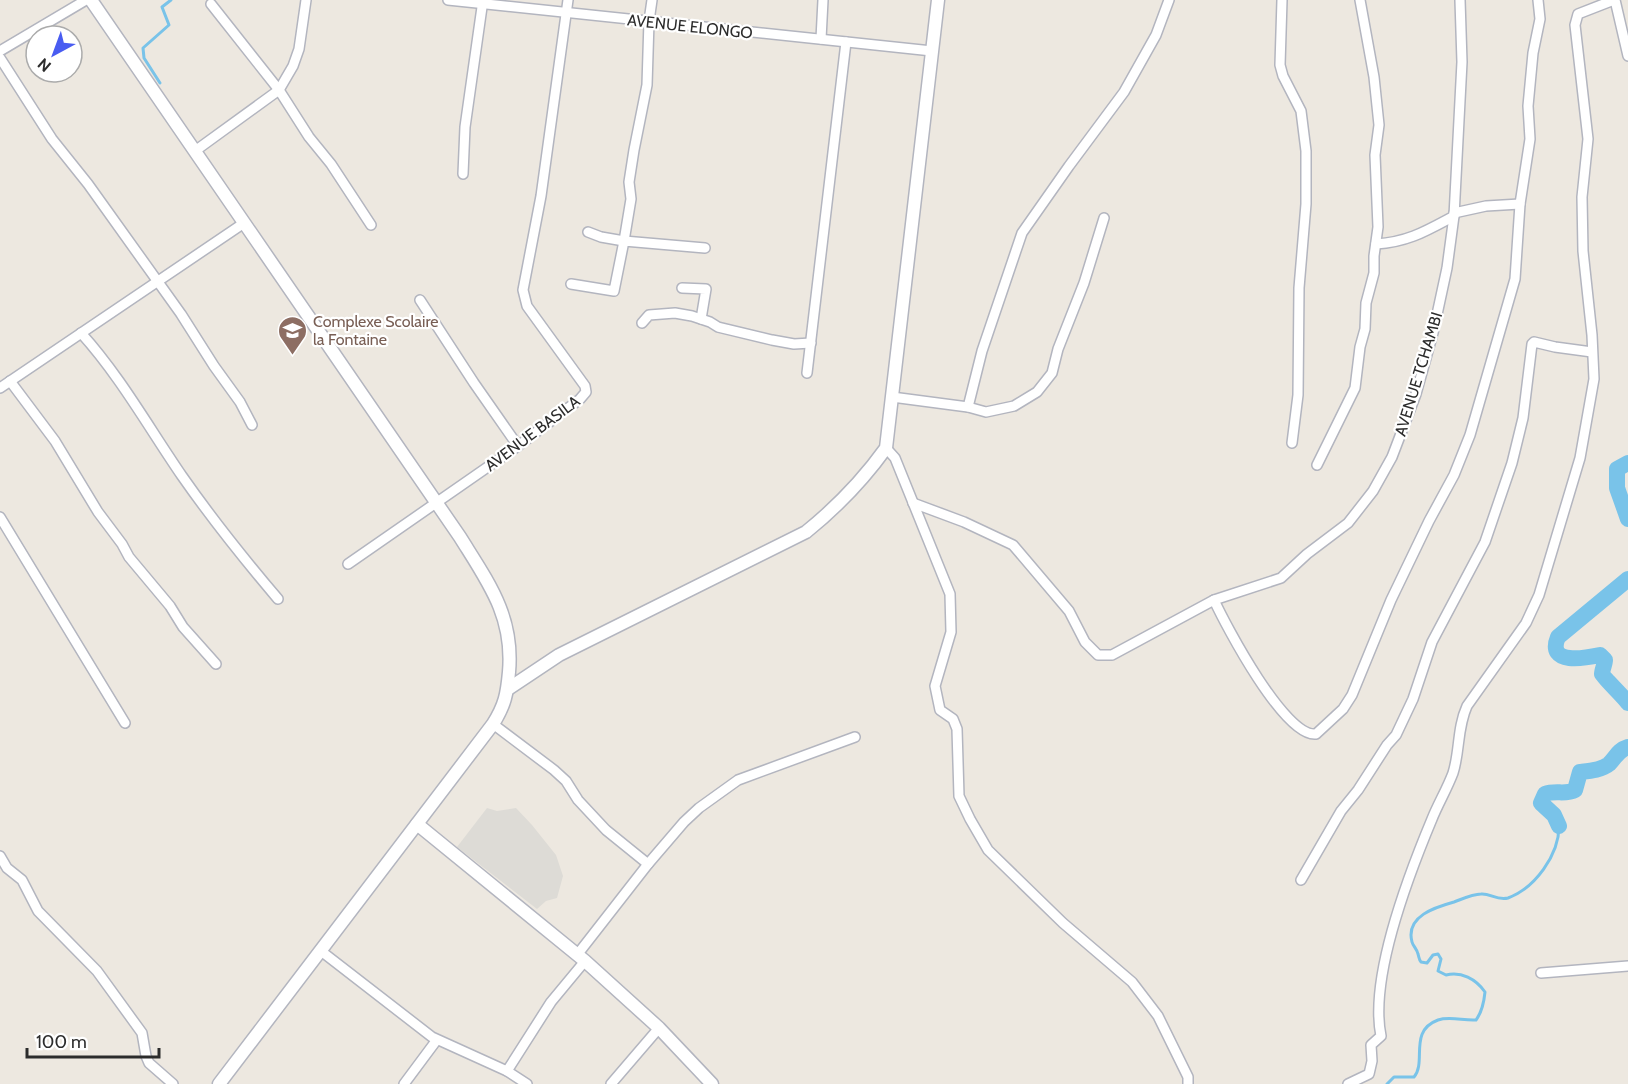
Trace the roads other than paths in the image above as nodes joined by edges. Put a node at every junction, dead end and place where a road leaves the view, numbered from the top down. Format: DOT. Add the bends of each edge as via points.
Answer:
graph roads {
  1 [pos="86,0"];
  2 [pos="91,0"];
  3 [pos="306,0"];
  4 [pos="448,0"];
  5 [pos="568,0"];
  6 [pos="652,0"];
  7 [pos="824,0"];
  8 [pos="938,0"];
  9 [pos="1169,0"];
  10 [pos="1282,0"];
  11 [pos="1360,0"];
  12 [pos="1460,0"];
  13 [pos="1538,0"];
  14 [pos="1614,0"];
  15 [pos="482,2"];
  16 [pos="212,4"];
  17 [pos="567,12"];
  18 [pos="649,21"];
  19 [pos="821,39"];
  20 [pos="846,42"];
  21 [pos="0,51"];
  22 [pos="932,51"];
  23 [pos="1628,56"];
  24 [pos="0,58"];
  25 [pos="279,90"];
  26 [pos="195,151"];
  27 [pos="463,174"];
  28 [pos="1520,204"];
  29 [pos="1454,215"];
  30 [pos="1104,218"];
  31 [pos="244,223"];
  32 [pos="371,225"];
  33 [pos="588,232"];
  34 [pos="624,240"];
  35 [pos="1376,244"];
  36 [pos="705,248"];
  37 [pos="158,281"];
  38 [pos="571,284"];
  39 [pos="682,288"];
  40 [pos="420,300"];
  41 [pos="701,319"];
  42 [pos="642,323"];
  43 [pos="81,333"];
  44 [pos="811,343"];
  45 [pos="1592,352"];
  46 [pos="807,373"];
  47 [pos="9,381"];
  48 [pos="0,388"];
  49 [pos="892,397"];
  50 [pos="968,407"];
  51 [pos="252,425"];
  52 [pos="1292,443"];
  53 [pos="518,446"];
  54 [pos="886,448"];
  55 [pos="1317,465"];
  56 [pos="436,502"];
  57 [pos="913,503"];
  58 [pos="0,517"];
  59 [pos="348,564"];
  60 [pos="278,599"];
  61 [pos="1214,600"];
  62 [pos="216,664"];
  63 [pos="508,689"];
  64 [pos="125,723"];
  65 [pos="493,724"];
  66 [pos="855,737"];
  67 [pos="417,824"];
  68 [pos="0,856"];
  69 [pos="648,864"];
  70 [pos="1301,880"];
  71 [pos="321,951"];
  72 [pos="581,958"];
  73 [pos="1628,966"];
  74 [pos="1541,973"];
  75 [pos="659,1028"];
  76 [pos="436,1041"];
  77 [pos="507,1071"];
  78 [pos="173,1084"];
  79 [pos="219,1084"];
  80 [pos="404,1084"];
  81 [pos="527,1084"];
  82 [pos="611,1084"];
  83 [pos="712,1084"];
  84 [pos="1188,1084"];
  85 [pos="1348,1084"];
  1 -- 21 [label="street"];
  2 -- 26 [label="street"];
  3 -- 25 [label="street" via="293,66"];
  4 -- 15 [label="street, AVENUE ELONGO"];
  5 -- 17 [label="street"];
  6 -- 18 [label="street"];
  7 -- 19 [label="street"];
  8 -- 22 [label="street"];
  9 -- 50 [label="street" via="1156,35 1124,92 1022,233 982,351"];
  10 -- 52 [label="street" via="1280,65 1301,111 1306,151 1298,395"];
  11 -- 35 [label="street" via="1378,125"];
  12 -- 29 [label="street, AVENUE TCHAMBI" via="1462,63"];
  13 -- 28 [label="street" via="1540,20 1528,106 1530,139"];
  14 -- 23 [label="street"];
  14 -- 45 [label="street" via="1578,14 1575,25 1588,139 1582,197 1583,251"];
  15 -- 17 [label="street, AVENUE ELONGO"];
  15 -- 27 [label="street" via="465,127"];
  16 -- 25 [label="street"];
  17 -- 18 [label="street, AVENUE ELONGO"];
  17 -- 53 [label="street, AVENUE BASILA" via="541,196 523,290 527,306 586,392"];
  18 -- 19 [label="street, AVENUE ELONGO"];
  18 -- 34 [label="street" via="647,85 629,182 632,199"];
  19 -- 20 [label="street, AVENUE ELONGO"];
  20 -- 22 [label="street, AVENUE ELONGO"];
  20 -- 44 [label="street"];
  22 -- 49 [label="street"];
  24 -- 37 [label="street" via="52,139"];
  25 -- 26 [label="street"];
  25 -- 32 [label="street"];
  26 -- 31 [label="street"];
  28 -- 29 [label="street" via="1486,206"];
  28 -- 61 [label="street" via="1515,279 1470,435 1391,600 1352,695 1316,735 1294,724 1271,698 1226,627"];
  29 -- 35 [label="street" via="1418,235"];
  29 -- 61 [label="street, AVENUE TCHAMBI" via="1447,268 1416,394 1392,457 1373,491 1348,523 1281,578"];
  30 -- 50 [label="street" via="1052,373 1037,392 1014,406 986,412"];
  31 -- 37 [label="street"];
  31 -- 56 [label="street"];
  33 -- 34 [label="street"];
  34 -- 36 [label="street"];
  34 -- 38 [label="street" via="614,291"];
  35 -- 55 [label="street" via="1355,388"];
  37 -- 43 [label="street"];
  37 -- 51 [label="street"];
  39 -- 41 [label="street" via="706,289"];
  40 -- 53 [label="street"];
  41 -- 42 [label="street" via="660,314 648,316"];
  41 -- 44 [label="street" via="772,340"];
  43 -- 47 [label="street"];
  43 -- 60 [label="street" via="128,394 230,543"];
  44 -- 46 [label="street"];
  45 -- 70 [label="street" via="1532,344 1523,418 1485,542 1432,642 1396,735 1341,811"];
  45 -- 85 [label="street" via="1594,379 1580,458 1539,595 1527,623 1462,718 1452,776 1431,819 1391,932 1378,1005 1381,1036 1371,1045 1369,1074"];
  47 -- 48 [label="street"];
  47 -- 62 [label="street" via="55,441 134,564"];
  49 -- 50 [label="street"];
  49 -- 54 [label="street"];
  53 -- 56 [label="street, AVENUE BASILA"];
  54 -- 57 [label="street" via="895,458"];
  54 -- 63 [label="street" via="838,506 806,532 559,655"];
  56 -- 59 [label="street, AVENUE BASILA"];
  56 -- 63 [label="street" via="501,606 511,651"];
  57 -- 61 [label="street, AVENUE TCHAMBI" via="1013,545 1069,611 1085,642 1098,656 1112,655"];
  57 -- 84 [label="street" via="951,598 951,632 934,686 940,710 953,719 957,729 958,780 970,819 992,854 1063,923 1132,982 1158,1016"];
  58 -- 64 [label="street"];
  63 -- 65 [label="street"];
  65 -- 67 [label="street"];
  65 -- 69 [label="street" via="554,770 606,830"];
  66 -- 69 [label="street" via="738,780 684,822"];
  67 -- 71 [label="street"];
  67 -- 72 [label="street"];
  68 -- 78 [label="street" via="22,880 38,911 96,969 142,1034 149,1063"];
  69 -- 72 [label="street"];
  71 -- 77 [label="street" via="432,1037"];
  71 -- 79 [label="street"];
  72 -- 75 [label="street"];
  72 -- 77 [label="street"];
  73 -- 74 [label="street"];
  75 -- 82 [label="street"];
  75 -- 83 [label="street"];
  76 -- 80 [label="street"];
  77 -- 81 [label="street"];
}
